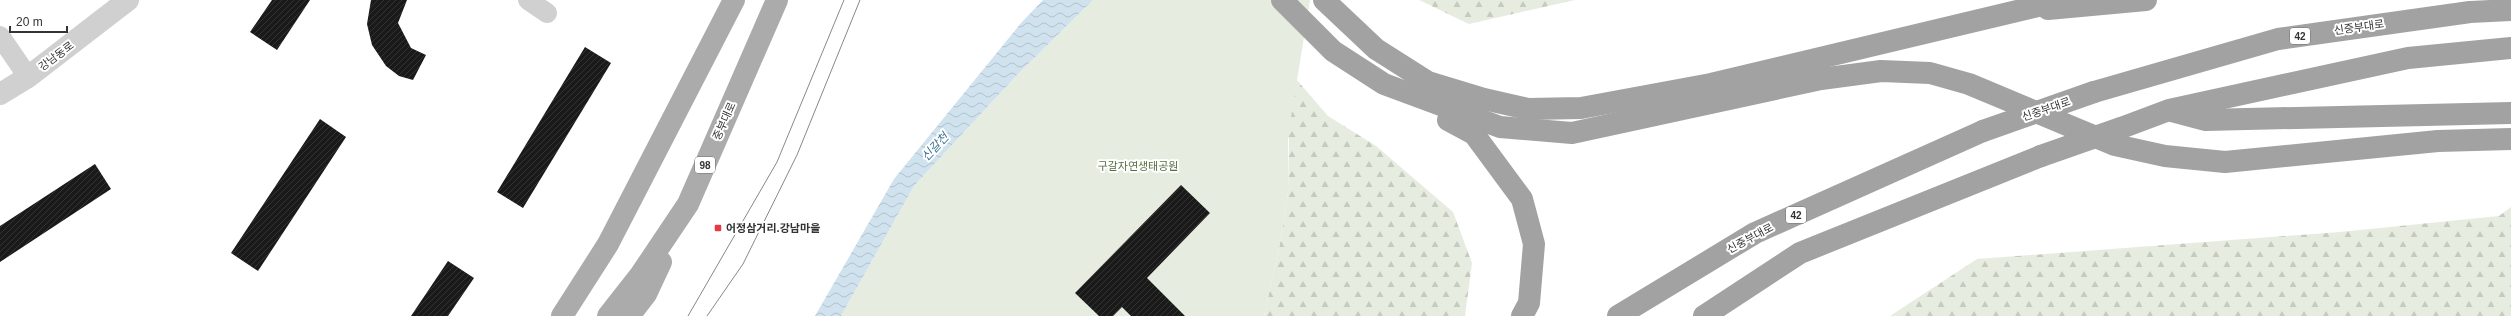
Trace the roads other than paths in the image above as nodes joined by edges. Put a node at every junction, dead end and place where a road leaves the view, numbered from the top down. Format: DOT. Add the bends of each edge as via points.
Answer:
graph roads {
  1 [pos="128,0"];
  2 [pos="528,0"];
  3 [pos="721,0"];
  4 [pos="734,0"];
  5 [pos="778,0"];
  6 [pos="1282,0"];
  7 [pos="2063,0"];
  8 [pos="2146,0"];
  9 [pos="1328,5"];
  10 [pos="2511,10"];
  11 [pos="2020,11"];
  12 [pos="547,13"];
  13 [pos="0,36"];
  14 [pos="2511,48"];
  15 [pos="28,77"];
  16 [pos="695,77"];
  17 [pos="1384,84"];
  18 [pos="0,94"];
  19 [pos="2169,110"];
  20 [pos="2511,112"];
  21 [pos="2511,139"];
  22 [pos="688,204"];
  23 [pos="608,244"];
  24 [pos="550,316"];
  25 [pos="562,316"];
  26 [pos="608,316"];
  27 [pos="629,316"];
  28 [pos="1522,316"];
  29 [pos="1618,316"];
  30 [pos="1704,316"];
  1 -- 15 [label="street, 강남동로"];
  2 -- 12 [label="street"];
  3 -- 16 [label="main road"];
  4 -- 16 [label="main road"];
  5 -- 22 [label="main road, 중부대로 / 98"];
  6 -- 17 [label="highway" via="1333,51"];
  7 -- 11 [label="highway"];
  8 -- 11 [label="highway"];
  9 -- 11 [label="highway" via="1376,49 1428,82 1528,109 1581,108 1711,84"];
  10 -- 29 [label="highway, 신중부대로 / 42, bridge" via="2470,12 2278,39 2094,92 1983,131 1755,233"];
  13 -- 15 [label="street"];
  14 -- 19 [label="highway" via="2408,58"];
  15 -- 18 [label="street, 강남동로"];
  16 -- 23 [label="main road"];
  17 -- 21 [label="highway" via="1500,128 1572,133 1821,79 1881,71 1930,73 1969,84 2115,146 2165,156 2217,162 2438,141"];
  17 -- 28 [label="highway" via="1474,134 1522,199 1534,244 1529,303"];
  19 -- 20 [label="highway" via="2206,120"];
  19 -- 30 [label="highway, bridge" via="2041,156 1800,253"];
  22 -- 26 [label="main road, 중부대로 / 98" via="641,274"];
  22 -- 27 [label="main road" via="646,294"];
  23 -- 24 [label="main road"];
  23 -- 25 [label="main road"];
}
